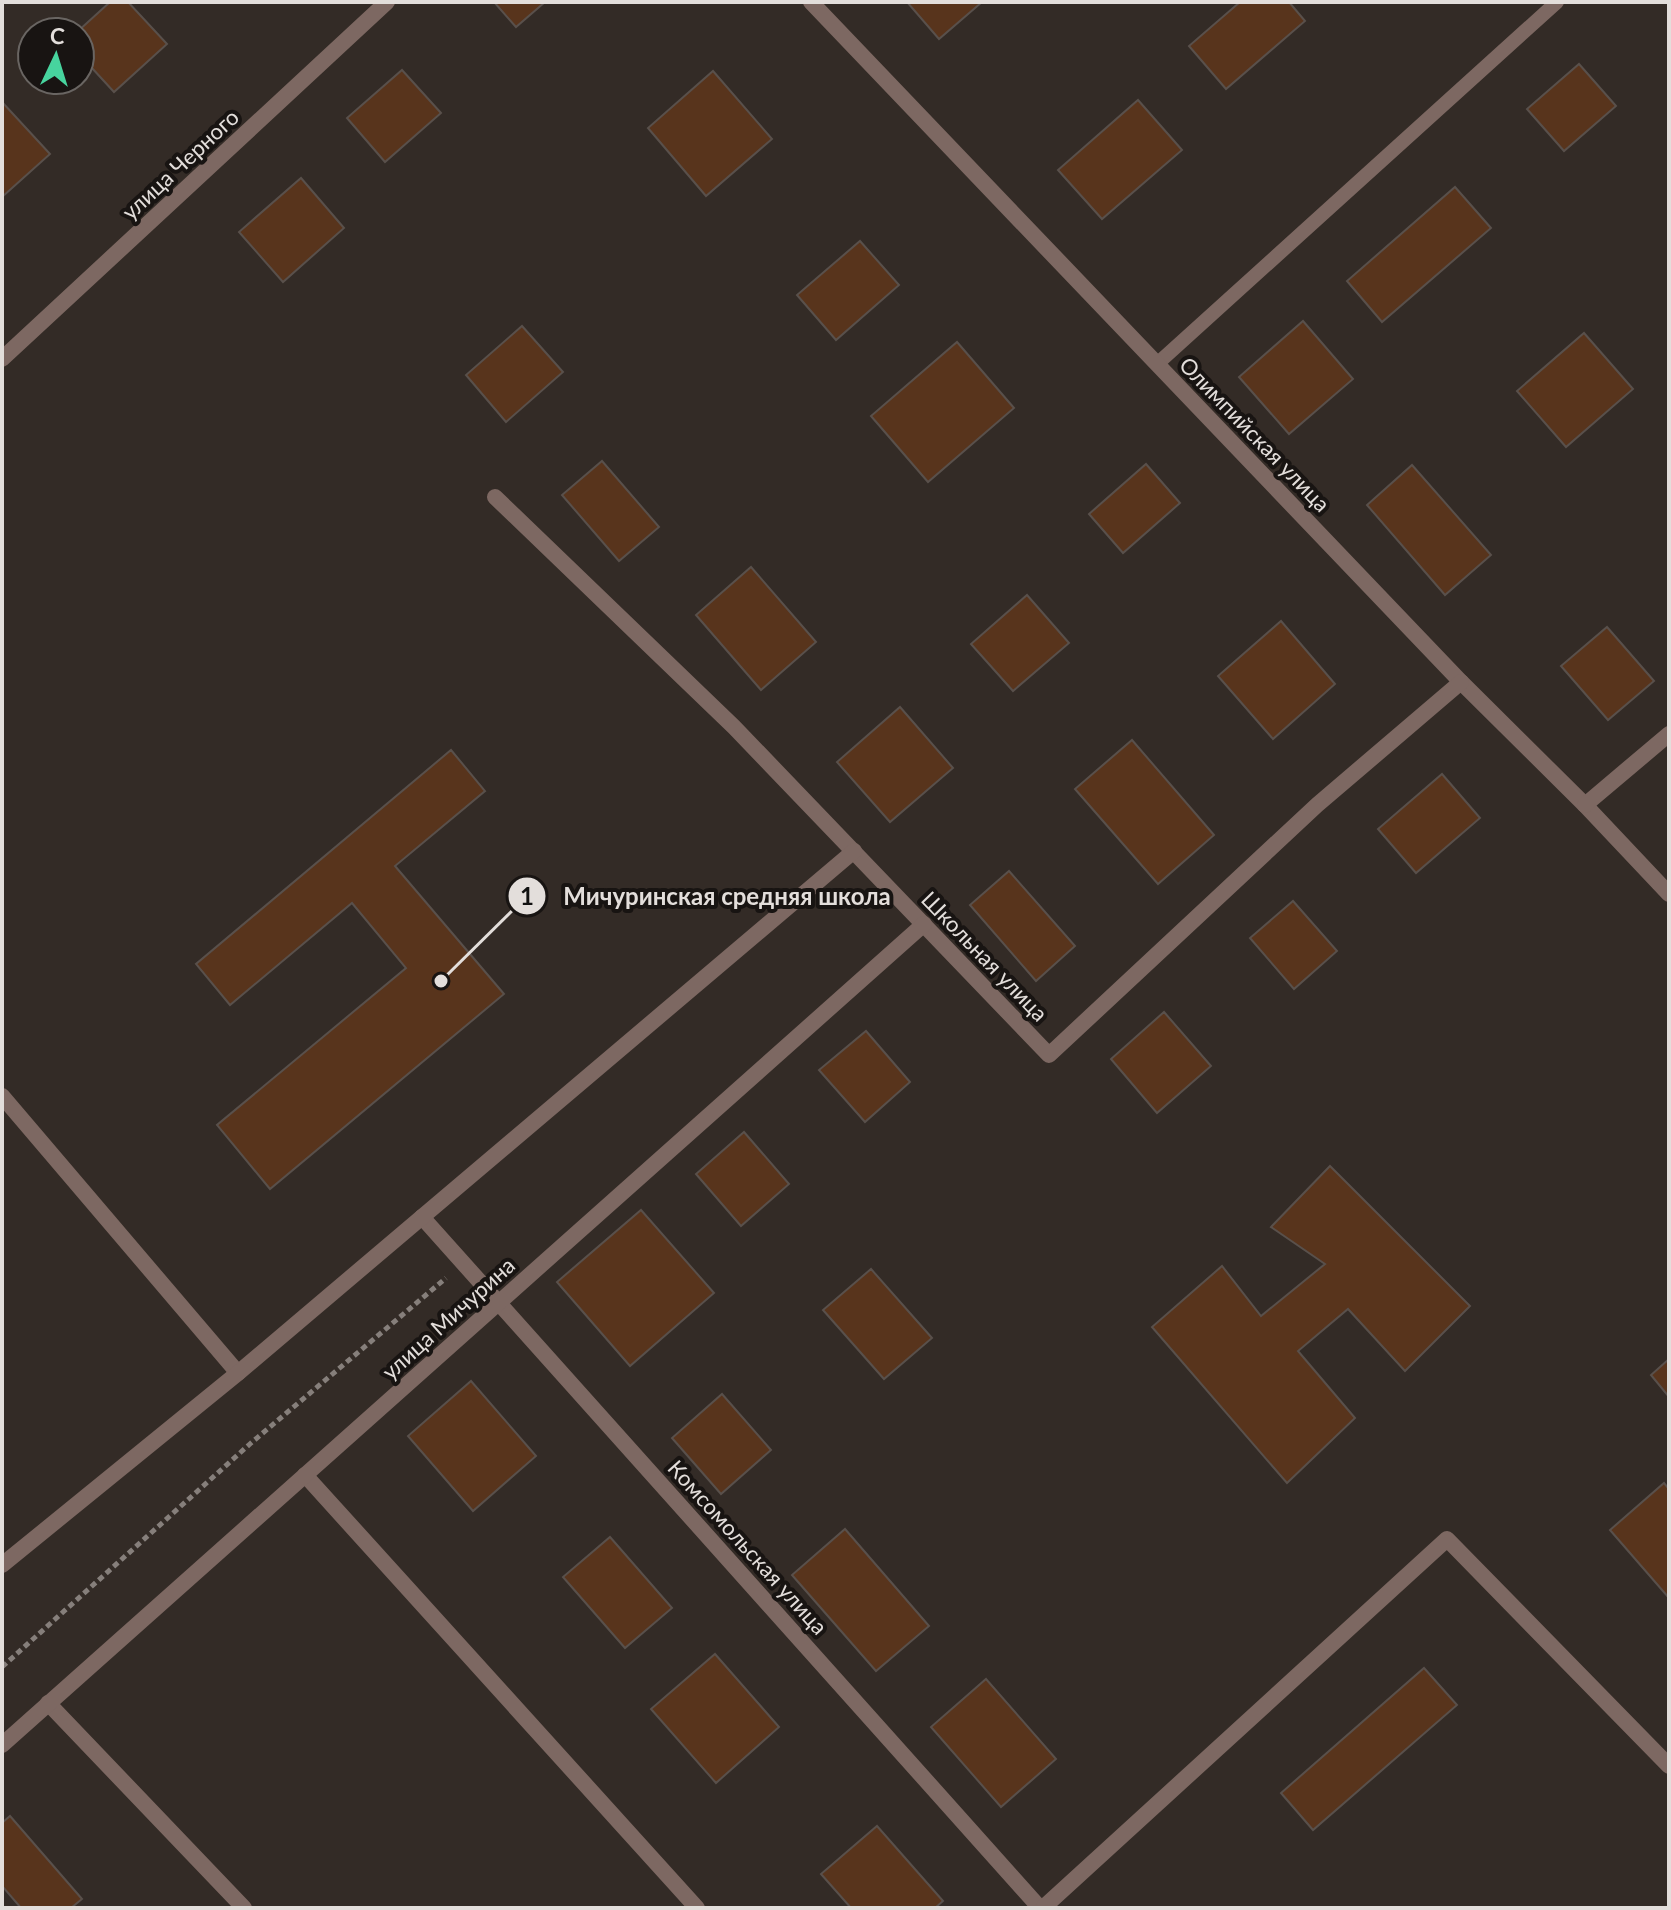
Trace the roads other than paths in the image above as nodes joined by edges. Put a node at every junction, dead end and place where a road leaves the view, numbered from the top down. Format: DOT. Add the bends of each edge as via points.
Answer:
graph roads {
  1 [pos="387,2"];
  2 [pos="811,2"];
  3 [pos="1557,2"];
  4 [pos="2,359"];
  5 [pos="1157,364"];
  6 [pos="495,497"];
  7 [pos="1461,682"];
  8 [pos="1669,734"];
  9 [pos="1585,805"];
  10 [pos="854,851"];
  11 [pos="1669,894"];
  12 [pos="924,924"];
  13 [pos="2,1096"];
  14 [pos="422,1217"];
  15 [pos="499,1302"];
  16 [pos="238,1373"];
  17 [pos="305,1475"];
  18 [pos="2,1565"];
  19 [pos="48,1703"];
  20 [pos="2,1745"];
  21 [pos="1669,1766"];
  22 [pos="244,1908"];
  23 [pos="697,1908"];
  24 [pos="1041,1908"];
  1 -- 4 [label="street, улица Черного"];
  2 -- 5 [label="street, Олимпийская улица"];
  3 -- 5 [label="lane"];
  5 -- 7 [label="street, Олимпийская улица"];
  6 -- 10 [label="street, Школьная улица" via="734,727"];
  7 -- 9 [label="street, Олимпийская улица"];
  7 -- 12 [label="street, Школьная улица" via="1317,805 1049,1055"];
  8 -- 9 [label="street"];
  9 -- 11 [label="street, Олимпийская улица"];
  10 -- 12 [label="street, Школьная улица"];
  10 -- 14 [label="street"];
  12 -- 15 [label="street, улица Мичурина"];
  13 -- 16 [label="street"];
  14 -- 15 [label="street, Комсомольская улица"];
  14 -- 16 [label="street"];
  15 -- 17 [label="street, улица Мичурина"];
  15 -- 24 [label="street, Комсомольская улица"];
  16 -- 18 [label="street"];
  17 -- 19 [label="street, улица Мичурина"];
  17 -- 23 [label="street"];
  19 -- 20 [label="street, улица Мичурина"];
  19 -- 22 [label="street"];
  21 -- 24 [label="street" via="1447,1539"];
}
